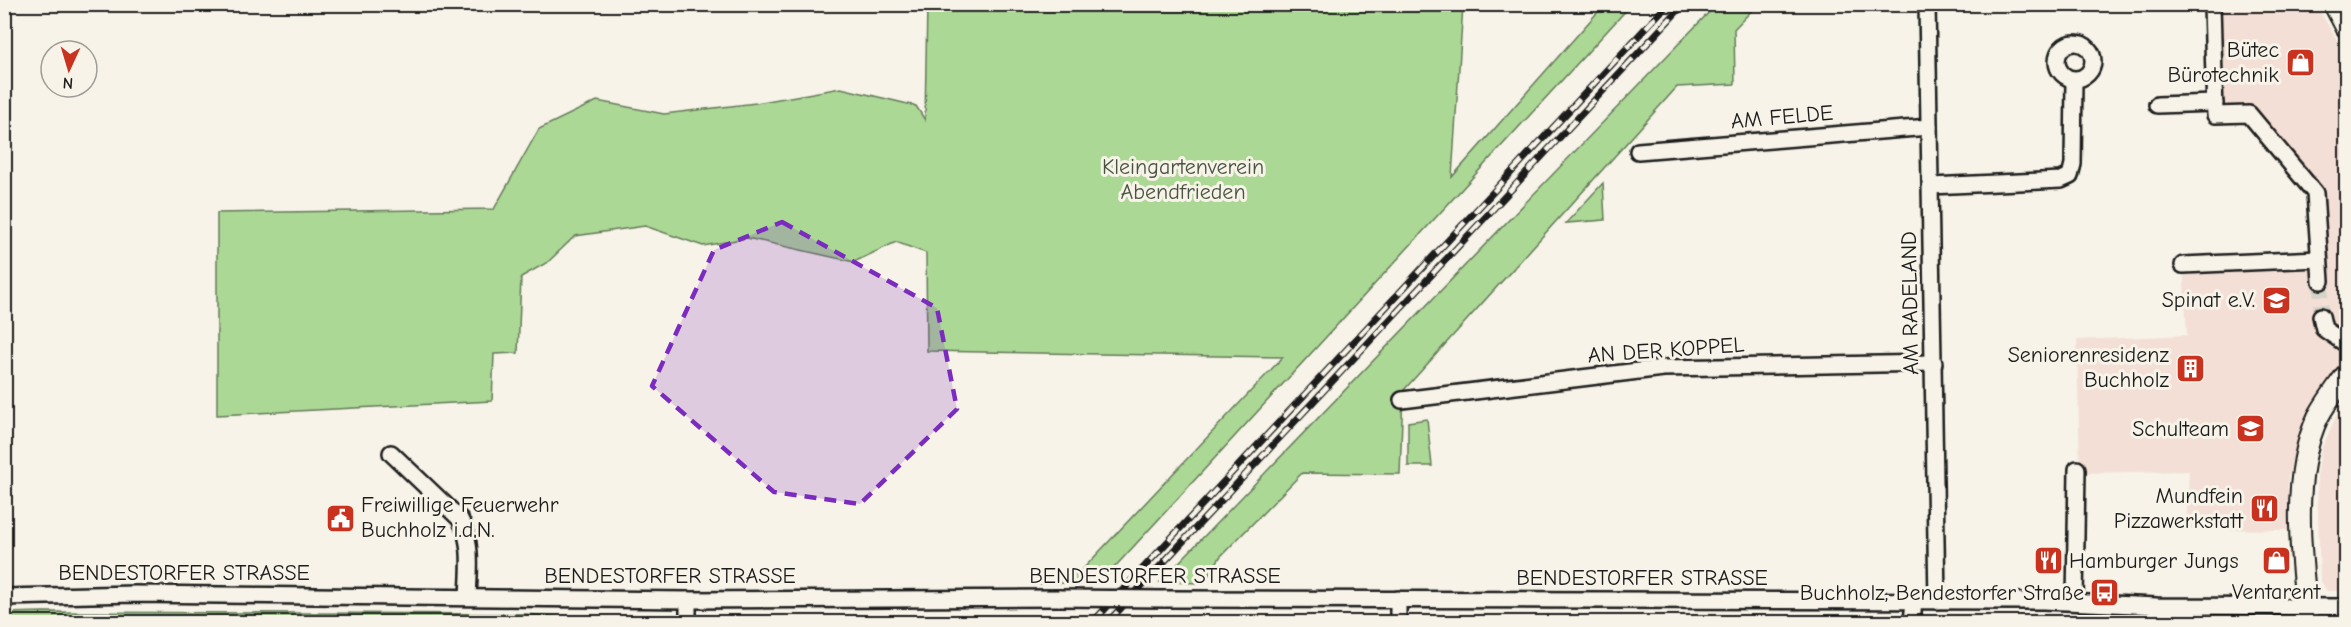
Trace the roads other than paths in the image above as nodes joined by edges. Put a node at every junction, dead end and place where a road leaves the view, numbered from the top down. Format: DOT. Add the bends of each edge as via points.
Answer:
graph roads {
  1 [pos="1927,4"];
  2 [pos="2212,4"];
  3 [pos="2334,4"];
  4 [pos="2346,27"];
  5 [pos="2074,80"];
  6 [pos="2215,103"];
  7 [pos="2157,105"];
  8 [pos="1929,127"];
  9 [pos="1638,151"];
  10 [pos="1930,186"];
  11 [pos="2319,259"];
  12 [pos="2183,266"];
  13 [pos="2321,281"];
  14 [pos="2321,316"];
  15 [pos="2346,344"];
  16 [pos="1934,363"];
  17 [pos="2346,375"];
  18 [pos="1402,399"];
  19 [pos="391,453"];
  20 [pos="2076,469"];
  21 [pos="4,597"];
  22 [pos="468,597"];
  23 [pos="1398,599"];
  24 [pos="688,600"];
  25 [pos="1914,601"];
  26 [pos="1938,601"];
  27 [pos="2075,602"];
  28 [pos="2346,607"];
  29 [pos="2307,615"];
  30 [pos="688,622"];
  31 [pos="1398,622"];
  32 [pos="1912,622"];
  1 -- 8 [label="street, AM RADELAND"];
  2 -- 6 [label="street"];
  3 -- 4 [label="main road"];
  5 -- 10 [label="street" via="2070,176 2061,180"];
  6 -- 7 [label="street"];
  6 -- 11 [label="street" via="2215,115 2249,114 2315,193"];
  8 -- 9 [label="street, AM FELDE"];
  8 -- 10 [label="street, AM RADELAND"];
  10 -- 16 [label="street, AM RADELAND"];
  11 -- 12 [label="street"];
  11 -- 13 [label="street"];
  14 -- 15 [label="street" via="2324,329"];
  16 -- 18 [label="street, AN DER KOPPEL" via="1663,368"];
  16 -- 26 [label="street, AM RADELAND"];
  17 -- 29 [label="main road" via="2318,418 2306,453 2301,508"];
  19 -- 22 [label="street" via="464,526"];
  20 -- 27 [label="street"];
  21 -- 22 [label="street, BENDESTORFER STRASSE"];
  22 -- 24 [label="street, BENDESTORFER STRASSE"];
  23 -- 24 [label="street, BENDESTORFER STRASSE, bridge"];
  23 -- 25 [label="street, BENDESTORFER STRASSE"];
  23 -- 31 [label="street"];
  24 -- 30 [label="street"];
  25 -- 26 [label="street, BENDESTORFER STRASSE"];
  25 -- 32 [label="street"];
  26 -- 27 [label="street, BENDESTORFER STRASSE"];
  27 -- 29 [label="street, BENDESTORFER STRASSE"];
  28 -- 29 [label="street, BENDESTORFER STRASSE"];
}
